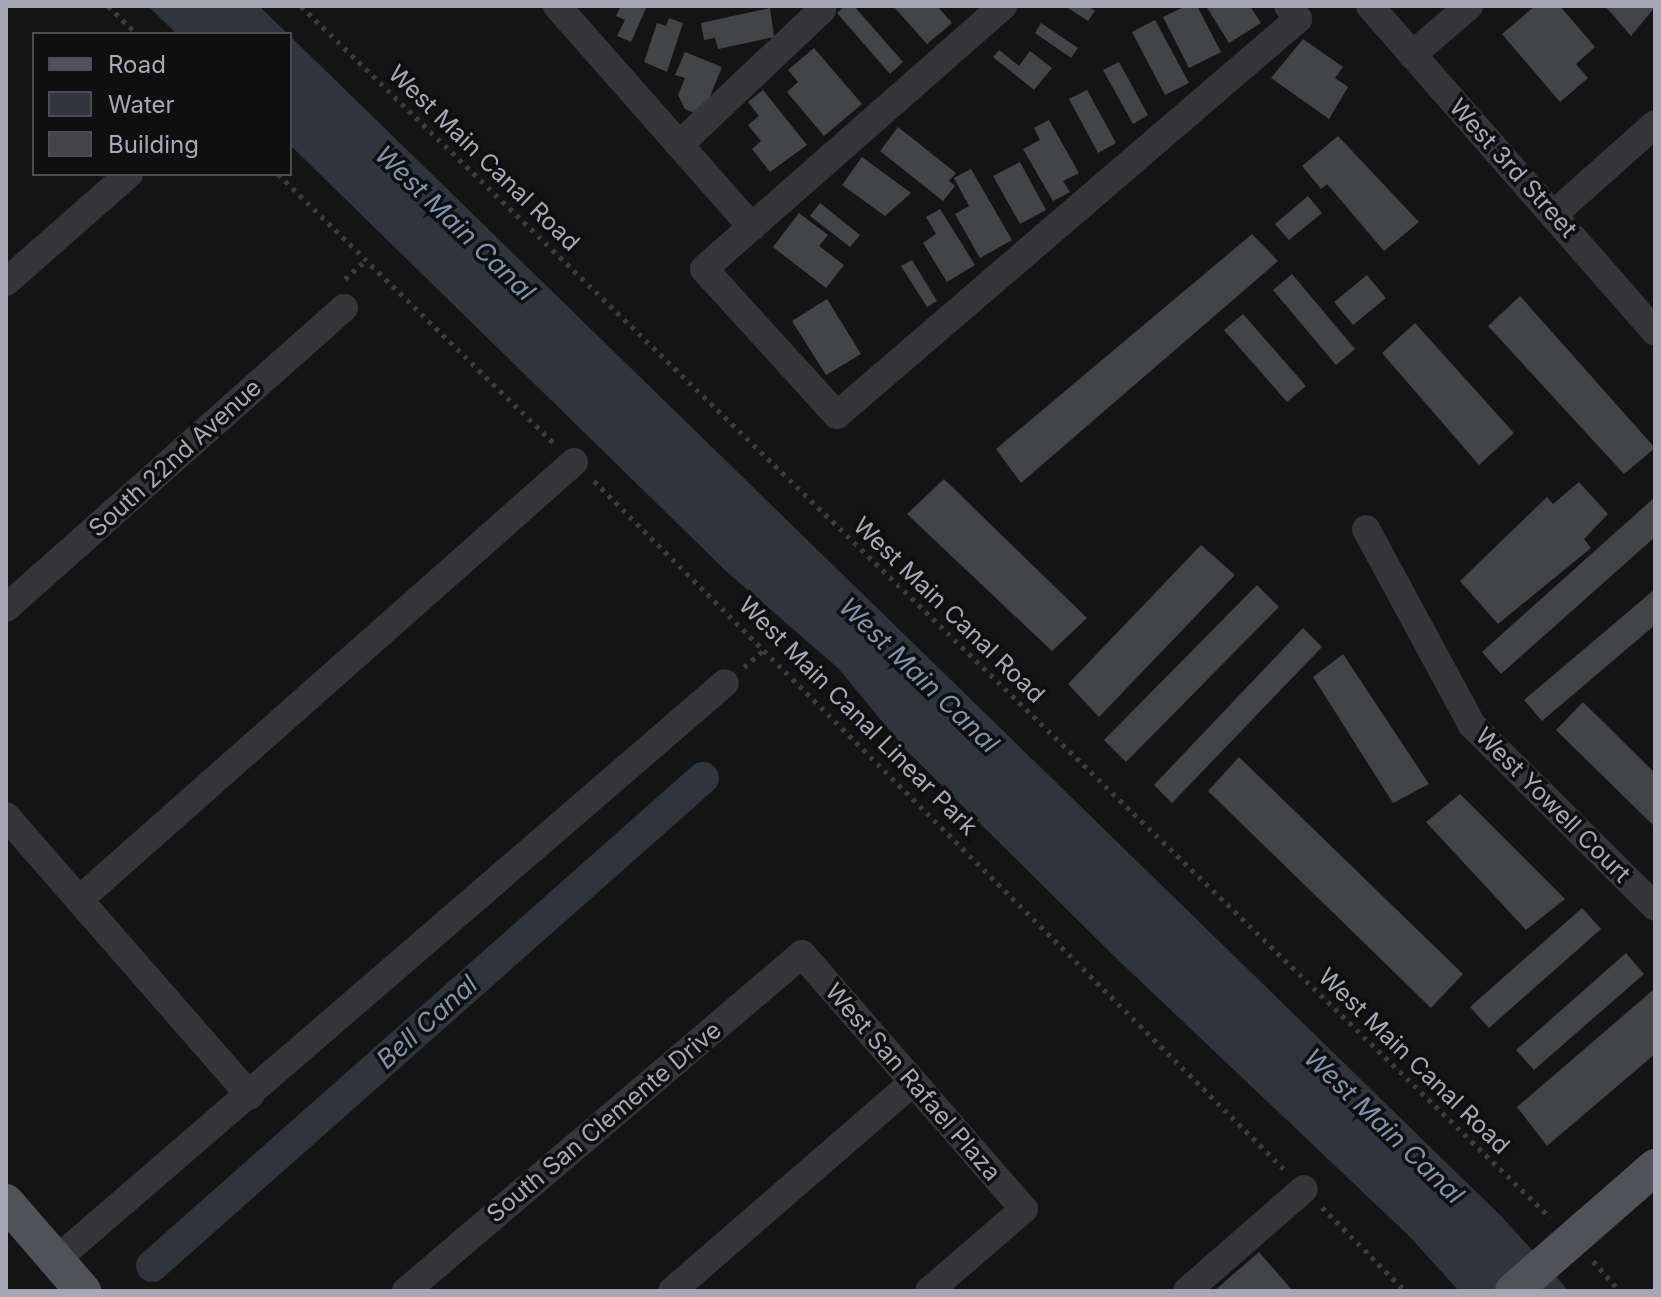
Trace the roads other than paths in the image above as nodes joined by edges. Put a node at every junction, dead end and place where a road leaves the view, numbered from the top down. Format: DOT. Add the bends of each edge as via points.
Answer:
graph roads {
  1 [pos="557,6"];
  2 [pos="818,6"];
  3 [pos="1003,6"];
  4 [pos="1288,6"];
  5 [pos="1370,6"];
  6 [pos="1469,6"];
  7 [pos="1412,55"];
  8 [pos="1655,124"];
  9 [pos="679,145"];
  10 [pos="127,176"];
  11 [pos="1554,214"];
  12 [pos="752,227"];
  13 [pos="6,282"];
  14 [pos="339,299"];
  15 [pos="1655,332"];
  16 [pos="574,462"];
  17 [pos="1366,529"];
  18 [pos="6,608"];
  19 [pos="725,683"];
  20 [pos="6,816"];
  21 [pos="79,900"];
  22 [pos="1655,907"];
  23 [pos="802,954"];
  24 [pos="912,1083"];
  25 [pos="250,1096"];
  26 [pos="1655,1167"];
  27 [pos="1304,1189"];
  28 [pos="6,1202"];
  29 [pos="56,1260"];
  30 [pos="83,1291"];
  31 [pos="406,1291"];
  32 [pos="672,1291"];
  33 [pos="929,1291"];
  34 [pos="1187,1291"];
  35 [pos="1513,1291"];
  1 -- 9 [label="street"];
  2 -- 9 [label="street" via="822,10"];
  3 -- 12 [label="street"];
  4 -- 12 [label="street" via="1298,19 837,415 704,269"];
  5 -- 7 [label="street, West 3rd Street"];
  6 -- 7 [label="street"];
  7 -- 11 [label="street, West 3rd Street"];
  8 -- 11 [label="street"];
  9 -- 12 [label="street"];
  10 -- 13 [label="street"];
  11 -- 15 [label="street, West 3rd Street"];
  14 -- 18 [label="street, South 22nd Avenue"];
  16 -- 21 [label="street"];
  17 -- 22 [label="street, West Yowell Court" via="1472,725"];
  19 -- 25 [label="street"];
  20 -- 21 [label="street"];
  21 -- 25 [label="street"];
  23 -- 24 [label="street, West San Rafael Plaza"];
  23 -- 31 [label="street, South San Clemente Drive"];
  24 -- 32 [label="street"];
  24 -- 33 [label="street, West San Rafael Plaza" via="1024,1209"];
  25 -- 29 [label="street"];
  26 -- 35 [label="main road"];
  27 -- 34 [label="street"];
  28 -- 29 [label="main road"];
  29 -- 30 [label="main road"];
}
